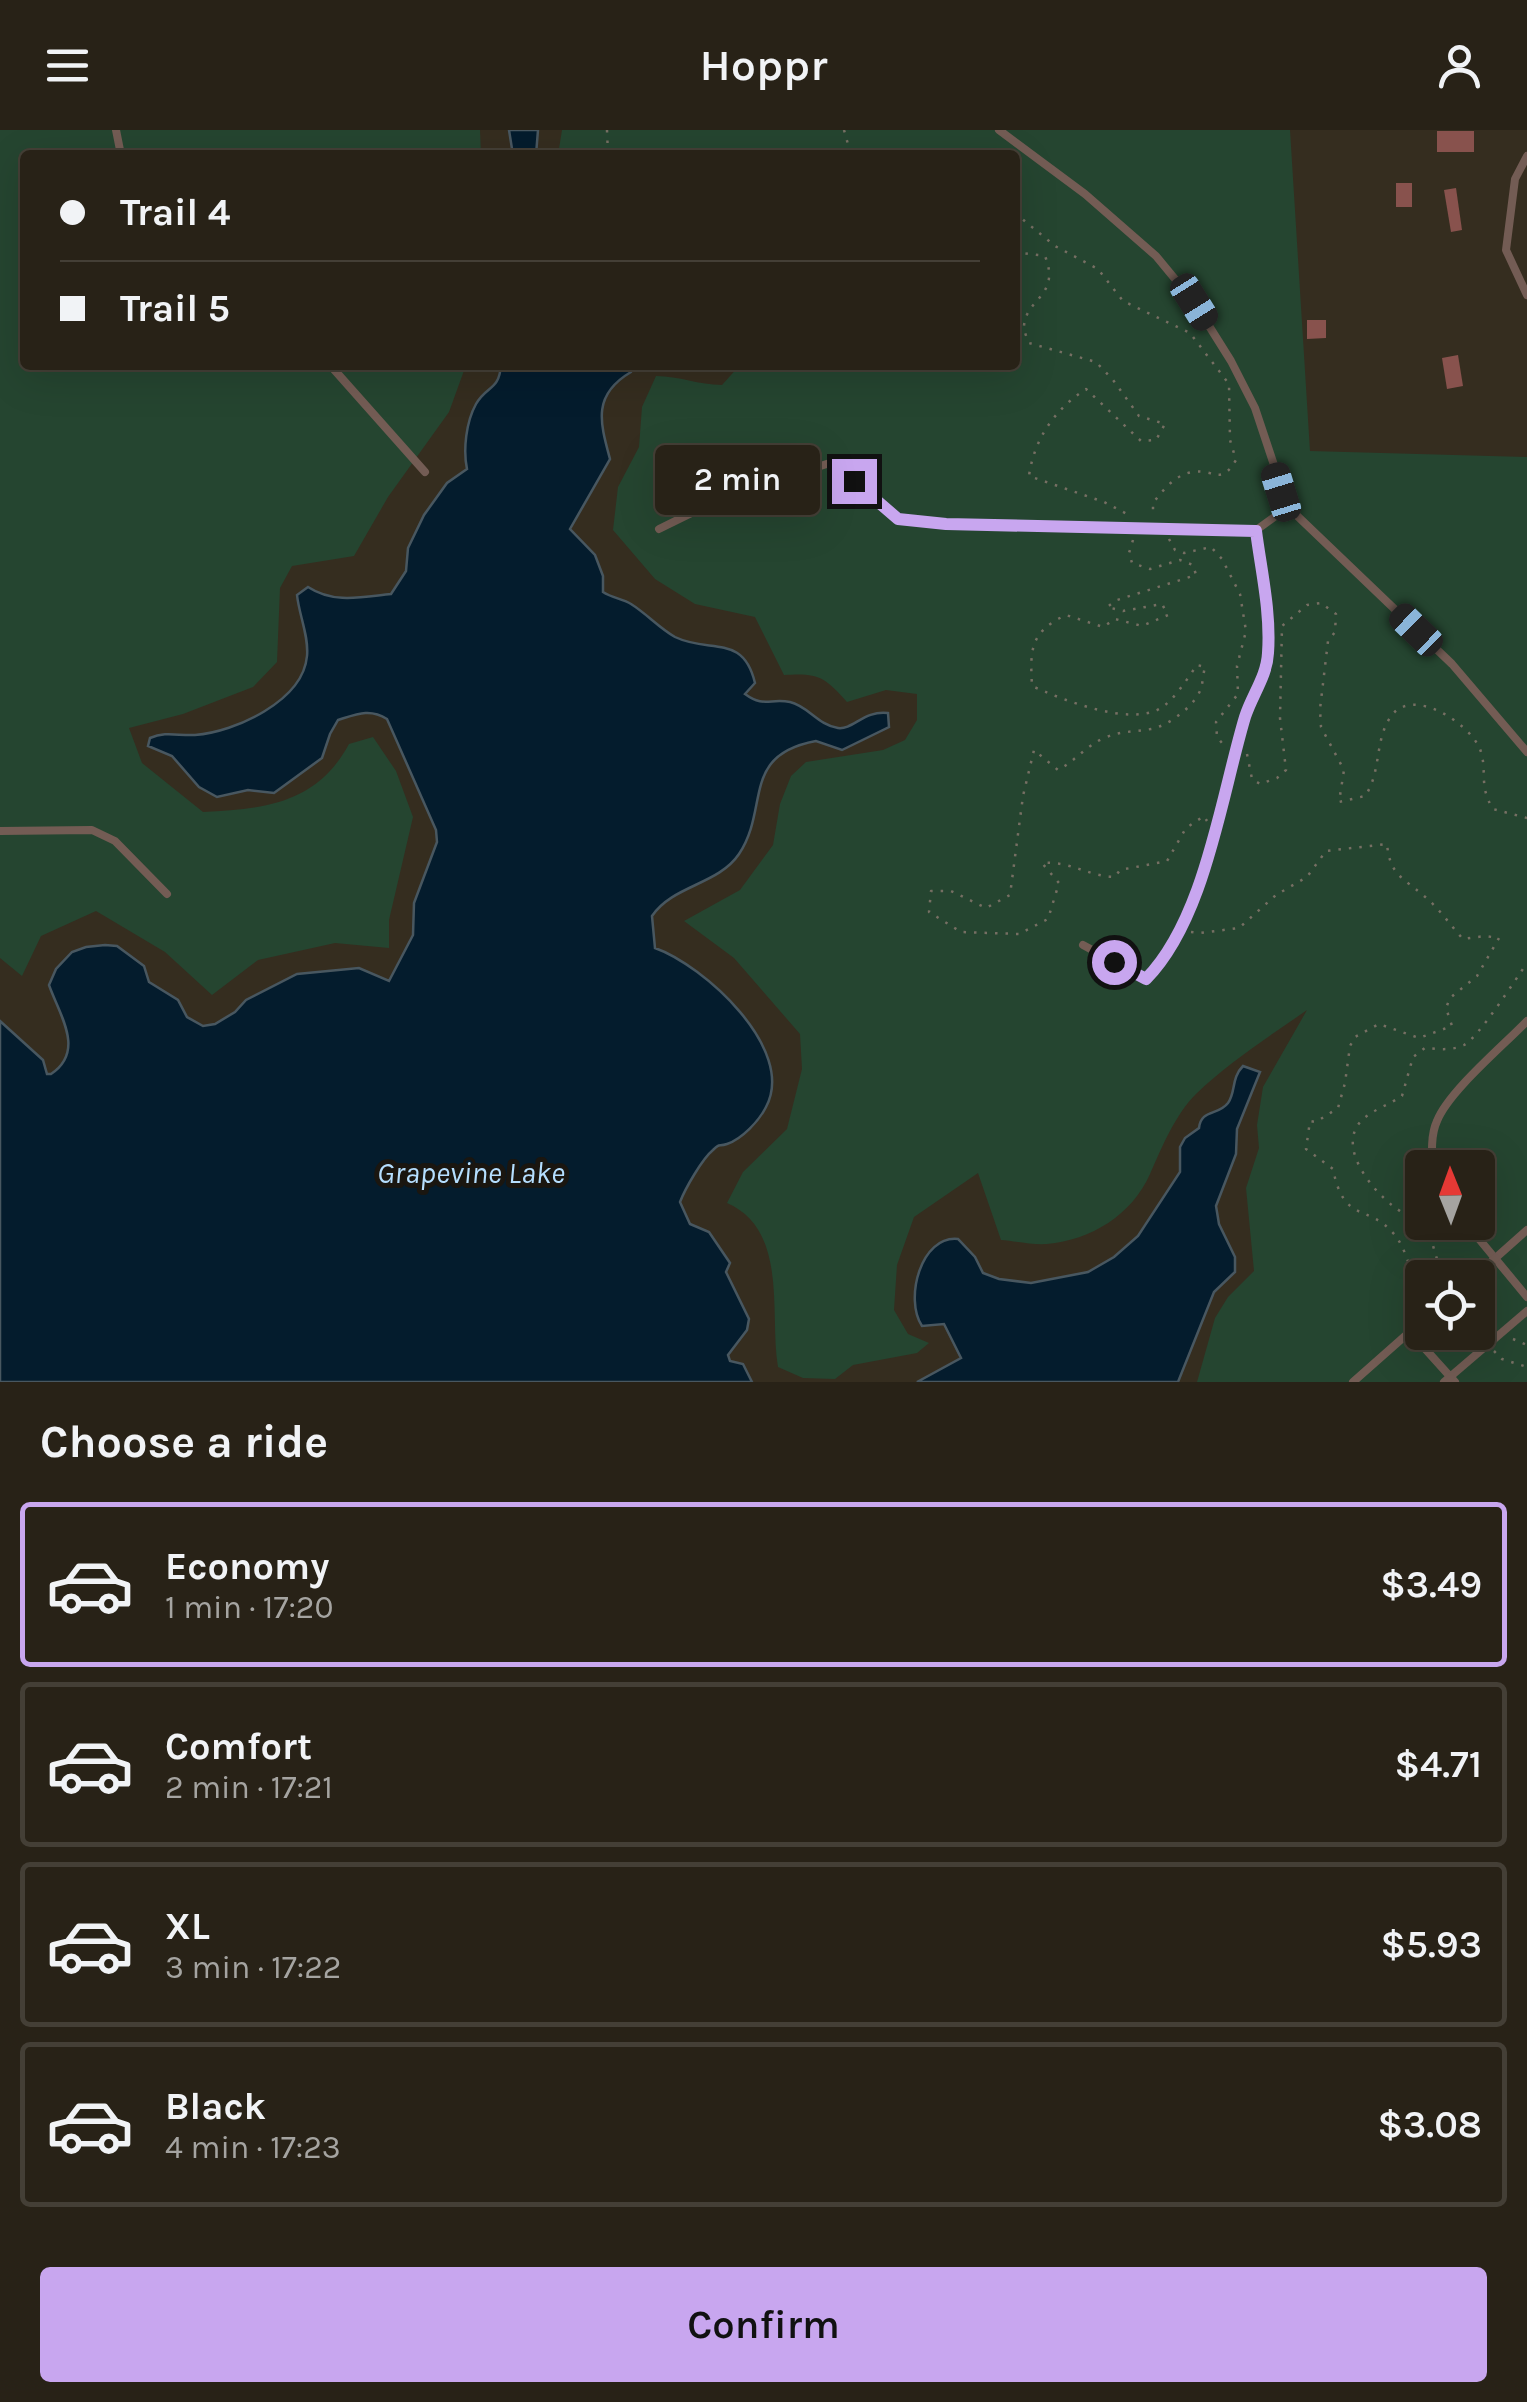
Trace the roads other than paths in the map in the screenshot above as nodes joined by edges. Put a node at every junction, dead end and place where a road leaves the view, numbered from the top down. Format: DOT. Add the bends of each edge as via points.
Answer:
graph roads {
  1 [pos="999,130"];
  2 [pos="1527,156"];
  3 [pos="1527,295"];
  4 [pos="334,370"];
  5 [pos="425,472"];
  6 [pos="1288,508"];
  7 [pos="659,529"];
  8 [pos="1256,531"];
  9 [pos="1527,752"];
  10 [pos="0,831"];
  11 [pos="167,894"];
  12 [pos="1083,945"];
  13 [pos="1527,1021"];
  14 [pos="1433,1150"];
  15 [pos="1527,1230"];
  16 [pos="1479,1240"];
  17 [pos="1494,1260"];
  18 [pos="1495,1261"];
  19 [pos="1527,1297"];
  20 [pos="1527,1310"];
  21 [pos="1405,1336"];
  22 [pos="1425,1350"];
  23 [pos="1450,1380"];
  24 [pos="1353,1382"];
  1 -- 6 [label="lane" via="1119,222 1194,302 1254,408"];
  2 -- 3 [label="lane" via="1515,179 1506,250"];
  4 -- 5 [label="lane"];
  6 -- 8 [label="lane"];
  6 -- 9 [label="lane" via="1452,664"];
  7 -- 8 [label="lane" via="726,496 832,462 898,519"];
  8 -- 12 [label="lane" via="1268,652 1208,861 1167,958 1146,979"];
  10 -- 11 [label="lane" via="92,830 115,841"];
  13 -- 14 [label="lane" via="1451,1099 1436,1122"];
  15 -- 17 [label="lane"];
  16 -- 17 [label="lane"];
  18 -- 19 [label="lane"];
  20 -- 23 [label="lane"];
  21 -- 24 [label="lane"];
  22 -- 23 [label="lane"];
}
